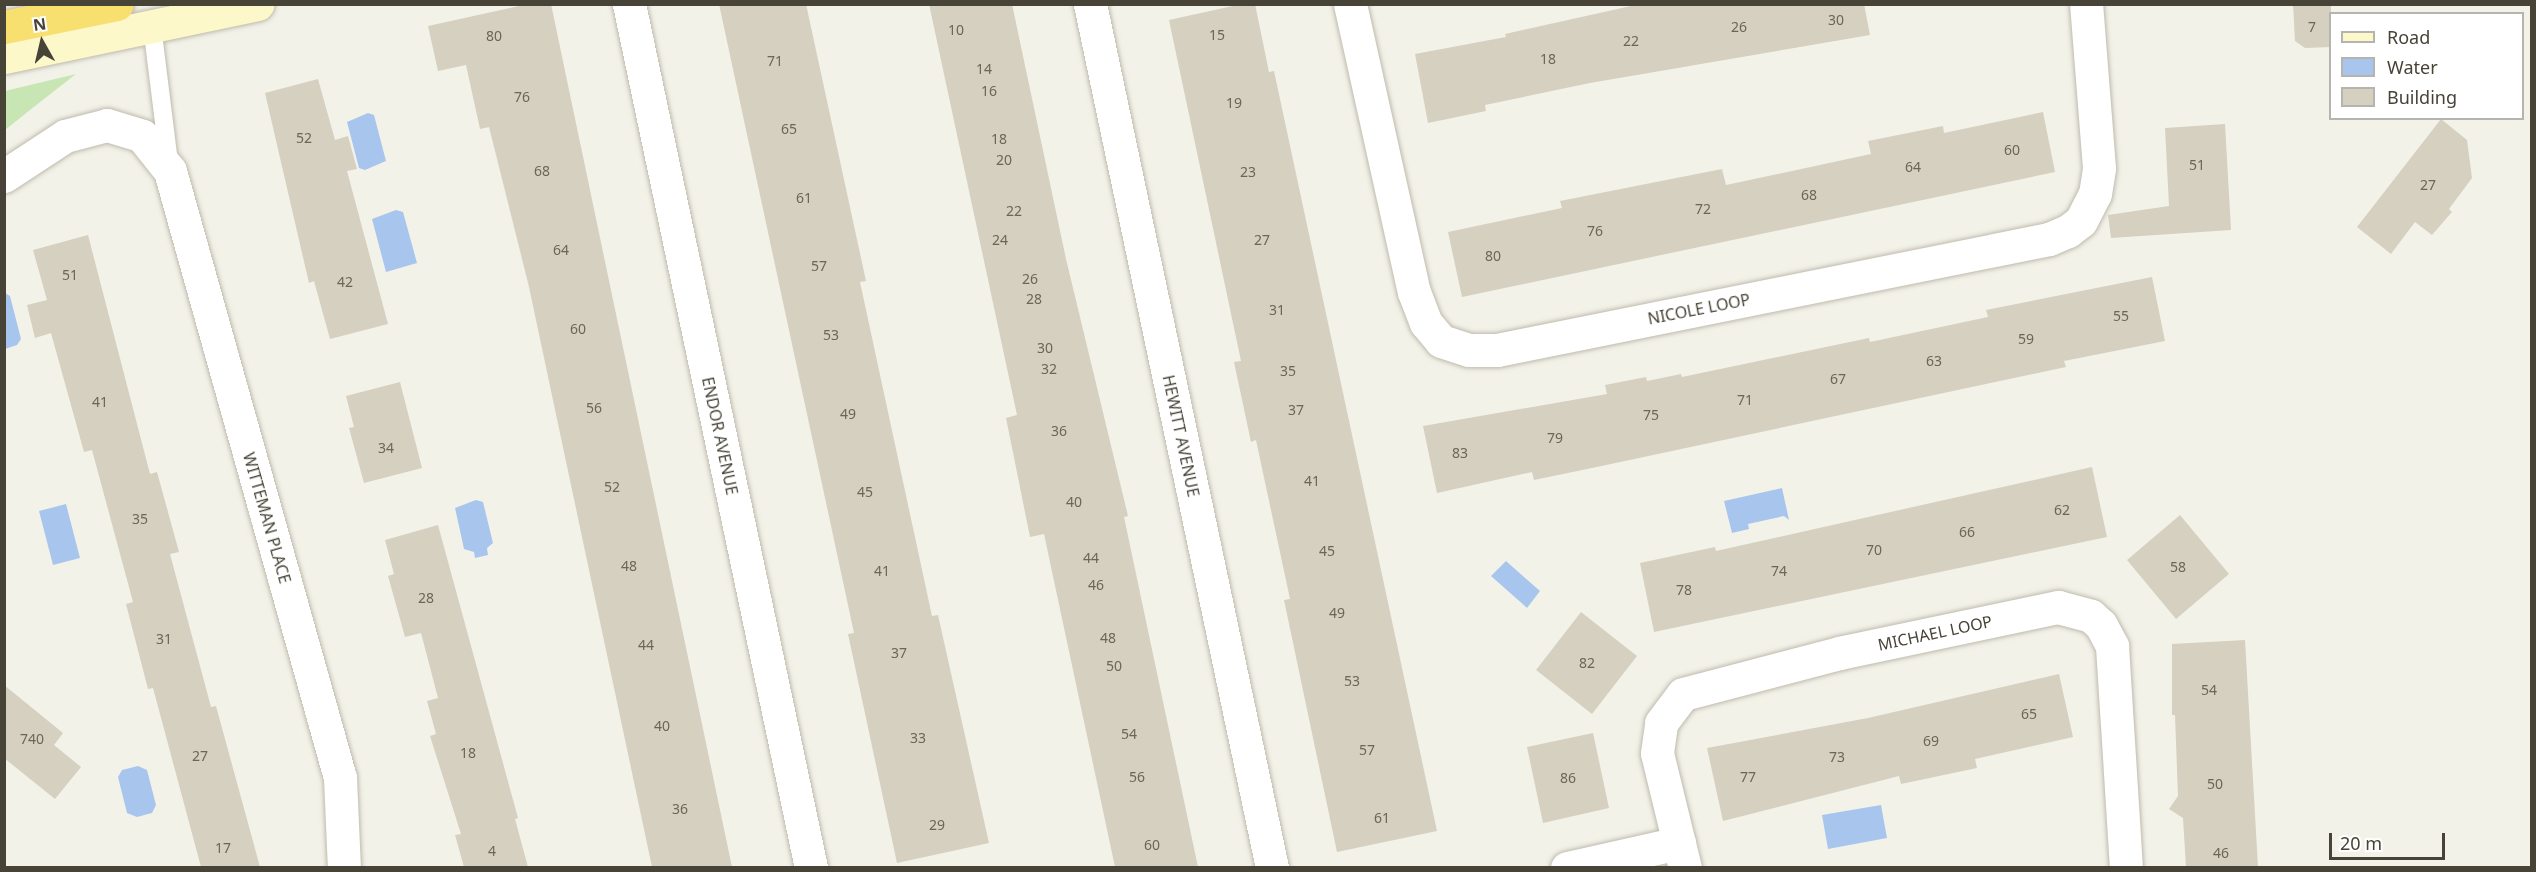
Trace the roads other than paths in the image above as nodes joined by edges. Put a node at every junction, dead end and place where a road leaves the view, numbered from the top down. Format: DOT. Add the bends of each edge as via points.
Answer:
graph roads {
  1 [pos="117,4"];
  2 [pos="258,4"];
  3 [pos="629,4"];
  4 [pos="1090,4"];
  5 [pos="1350,4"];
  6 [pos="2086,4"];
  7 [pos="152,26"];
  8 [pos="4,27"];
  9 [pos="4,57"];
  10 [pos="170,171"];
  11 [pos="4,176"];
  12 [pos="1682,855"];
  13 [pos="344,867"];
  14 [pos="811,867"];
  15 [pos="1272,867"];
  16 [pos="1567,867"];
  17 [pos="2126,867"];
  1 -- 8 [label="highway"];
  2 -- 7 [label="street"];
  3 -- 14 [label="street, ENDOR AVENUE"];
  4 -- 15 [label="street, HEWITT AVENUE"];
  5 -- 6 [label="street, NICOLE LOOP" via="1414,292 1426,323 1441,341 1469,350 1497,350 2049,239 2068,231 2080,221 2095,194 2099,168"];
  7 -- 9 [label="street"];
  7 -- 10 [label="lane"];
  10 -- 11 [label="street" via="142,136 108,125 65,136"];
  10 -- 13 [label="street, WITTEMAN PLACE" via="340,778"];
  12 -- 16 [label="street, MICHAEL LOOP"];
  12 -- 17 [label="street, MICHAEL LOOP" via="1658,753 1661,723 1683,694 1839,653 2058,607 2091,616 2102,625 2112,646"];
}
